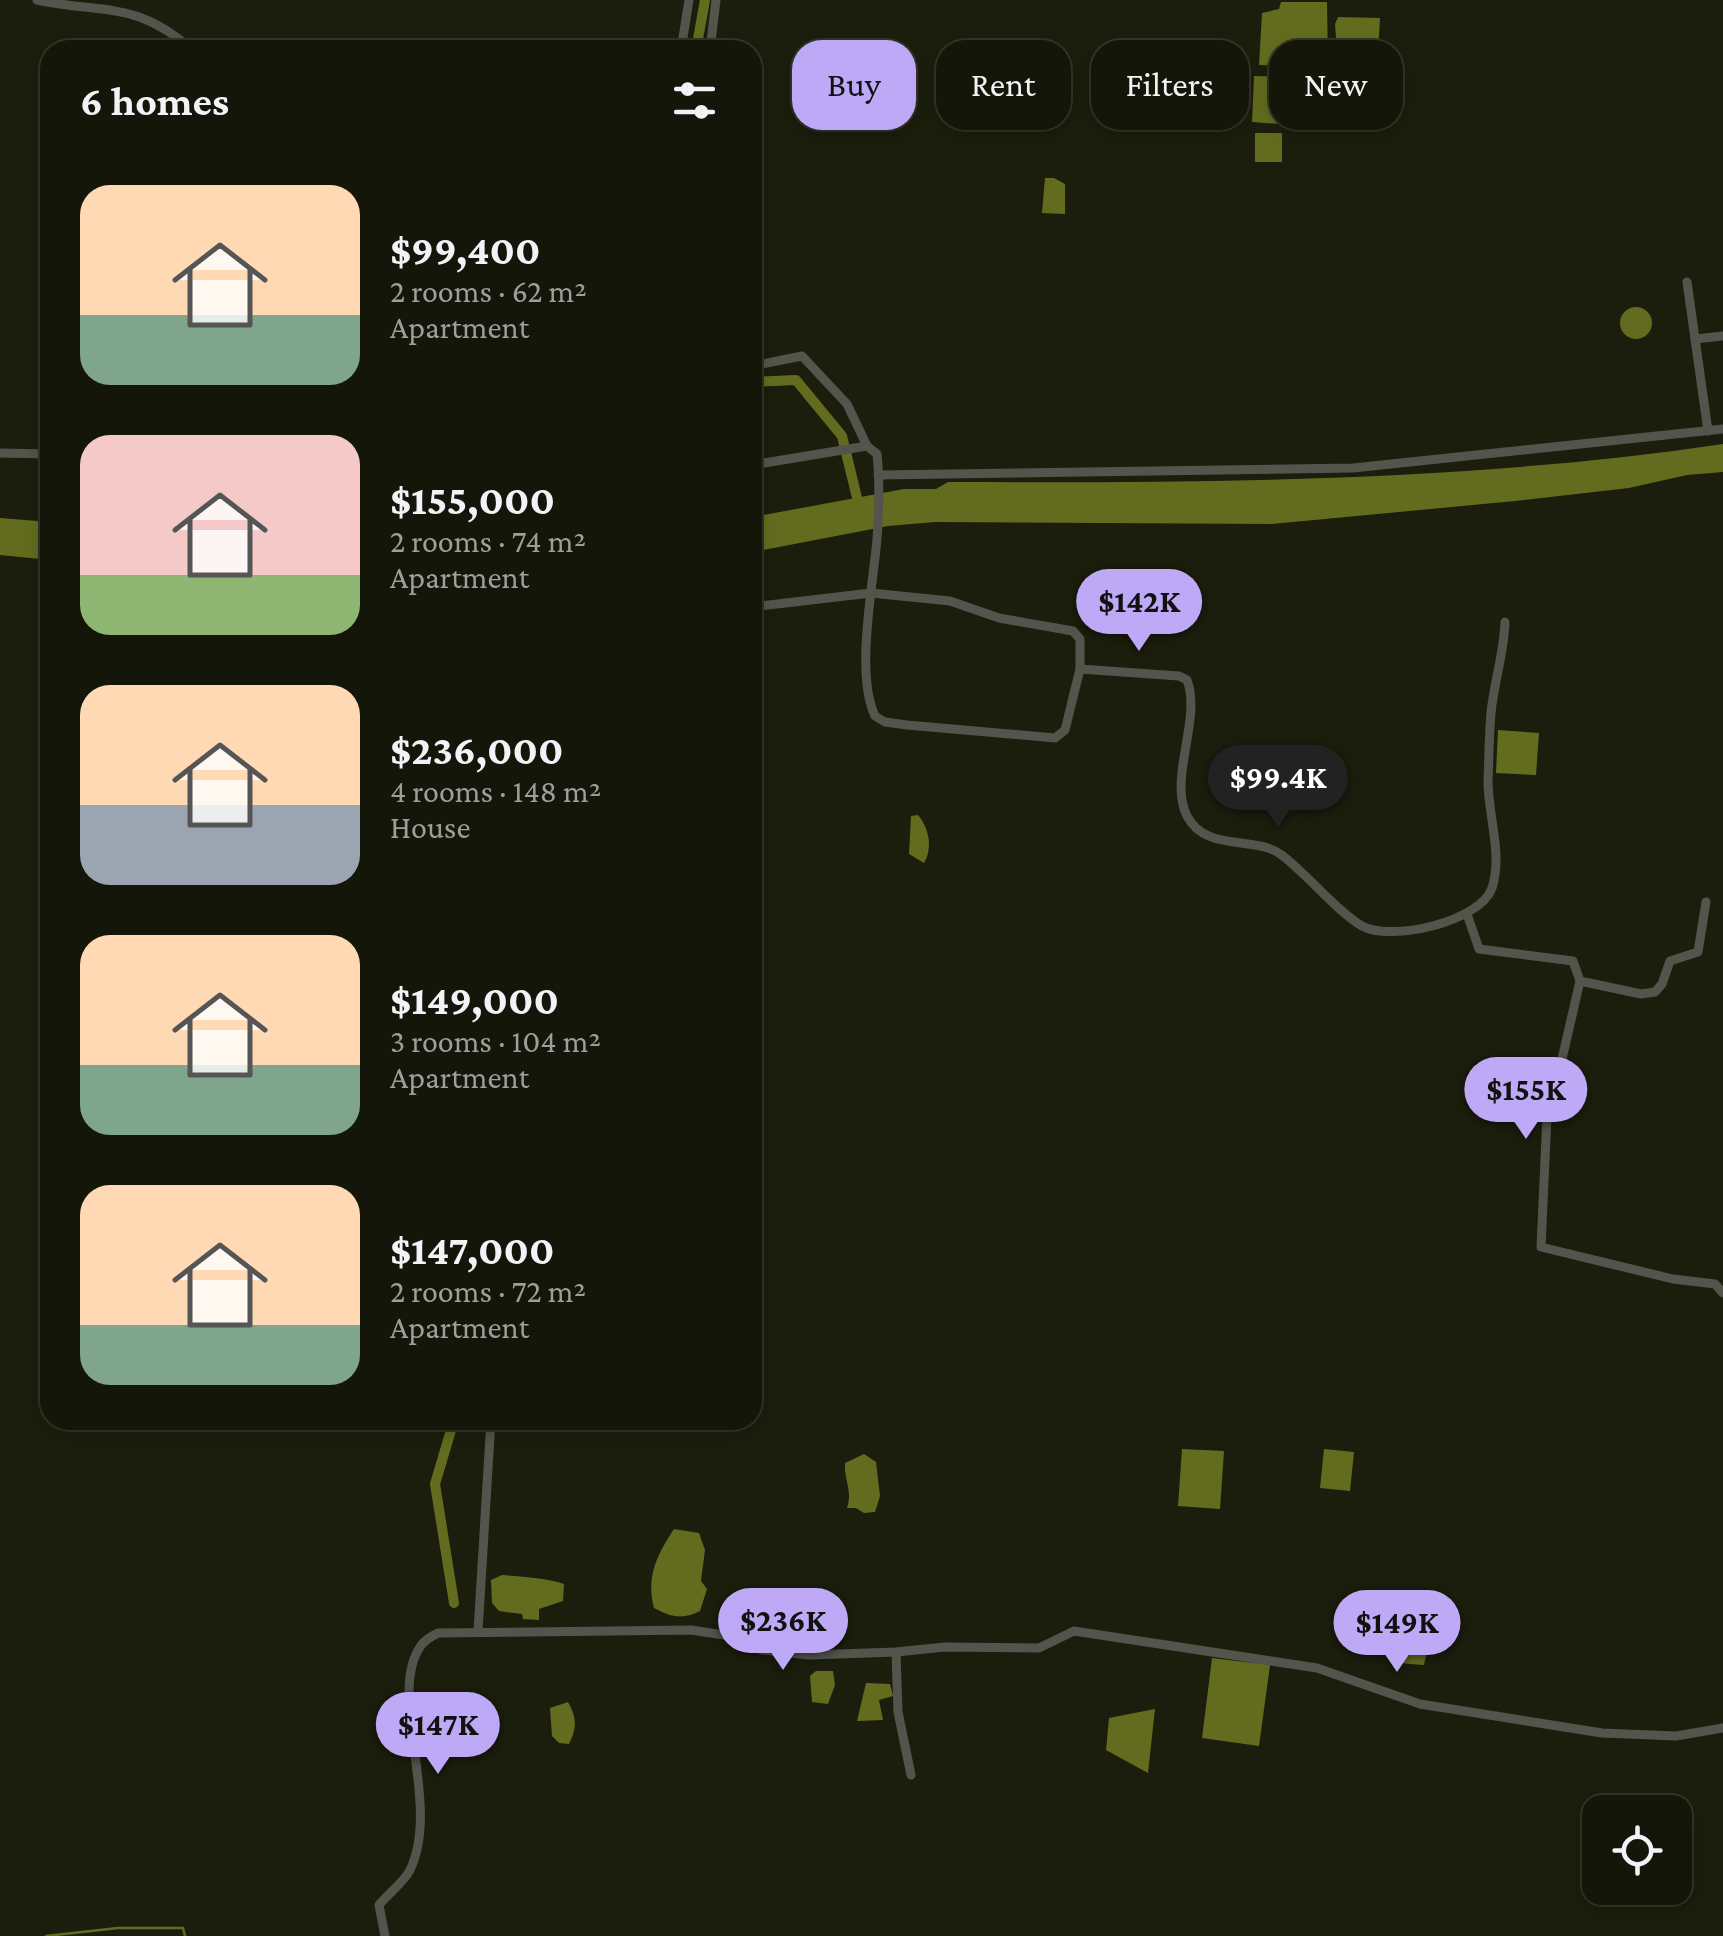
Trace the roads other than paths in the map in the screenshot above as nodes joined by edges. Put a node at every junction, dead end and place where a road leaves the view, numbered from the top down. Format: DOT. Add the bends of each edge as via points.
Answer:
graph roads {
  1 [pos="37,0"];
  2 [pos="689,0"];
  3 [pos="716,0"];
  4 [pos="182,40"];
  5 [pos="683,40"];
  6 [pos="711,40"];
  7 [pos="1687,282"];
  8 [pos="1723,336"];
  9 [pos="1695,339"];
  10 [pos="762,364"];
  11 [pos="1723,429"];
  12 [pos="1708,431"];
  13 [pos="862,446"];
  14 [pos="0,453"];
  15 [pos="40,454"];
  16 [pos="762,463"];
  17 [pos="878,475"];
  18 [pos="871,592"];
  19 [pos="762,605"];
  20 [pos="1505,622"];
  21 [pos="1080,670"];
  22 [pos="1706,902"];
  23 [pos="1467,914"];
  24 [pos="1580,981"];
  25 [pos="1723,1292"];
  26 [pos="490,1430"];
  27 [pos="478,1631"];
  28 [pos="896,1652"];
  29 [pos="1723,1728"];
  30 [pos="911,1775"];
  31 [pos="386,1936"];
  1 -- 4 [label="street" via="127,10"];
  2 -- 5 [label="street"];
  3 -- 6 [label="street"];
  7 -- 9 [label="street"];
  8 -- 9 [label="street"];
  9 -- 12 [label="street"];
  10 -- 13 [label="street" via="802,356 847,404"];
  11 -- 12 [label="street"];
  12 -- 17 [label="street" via="1352,468"];
  13 -- 16 [label="street"];
  13 -- 17 [label="street" via="877,454"];
  14 -- 15 [label="street"];
  17 -- 18 [label="street"];
  18 -- 19 [label="street"];
  18 -- 21 [label="street" via="950,601 998,618 1074,631"];
  18 -- 21 [label="street" via="868,686 875,716 885,722 1059,737"];
  20 -- 23 [label="street" via="1491,712 1494,870 1484,901"];
  21 -- 23 [label="street" via="1187,680 1181,794 1199,830 1279,852 1372,929 1418,928"];
  22 -- 24 [label="street" via="1698,952 1674,958 1655,992"];
  23 -- 24 [label="street" via="1480,949 1572,961"];
  24 -- 25 [label="street" via="1548,1094 1541,1247 1714,1284"];
  26 -- 27 [label="street"];
  27 -- 28 [label="street" via="691,1630 782,1654"];
  27 -- 31 [label="street" via="438,1633 416,1655 408,1698 421,1820 410,1870 379,1905"];
  28 -- 29 [label="street" via="1039,1648 1074,1630 1317,1668 1420,1704 1602,1733 1676,1736"];
  28 -- 30 [label="street" via="898,1712"];
}
